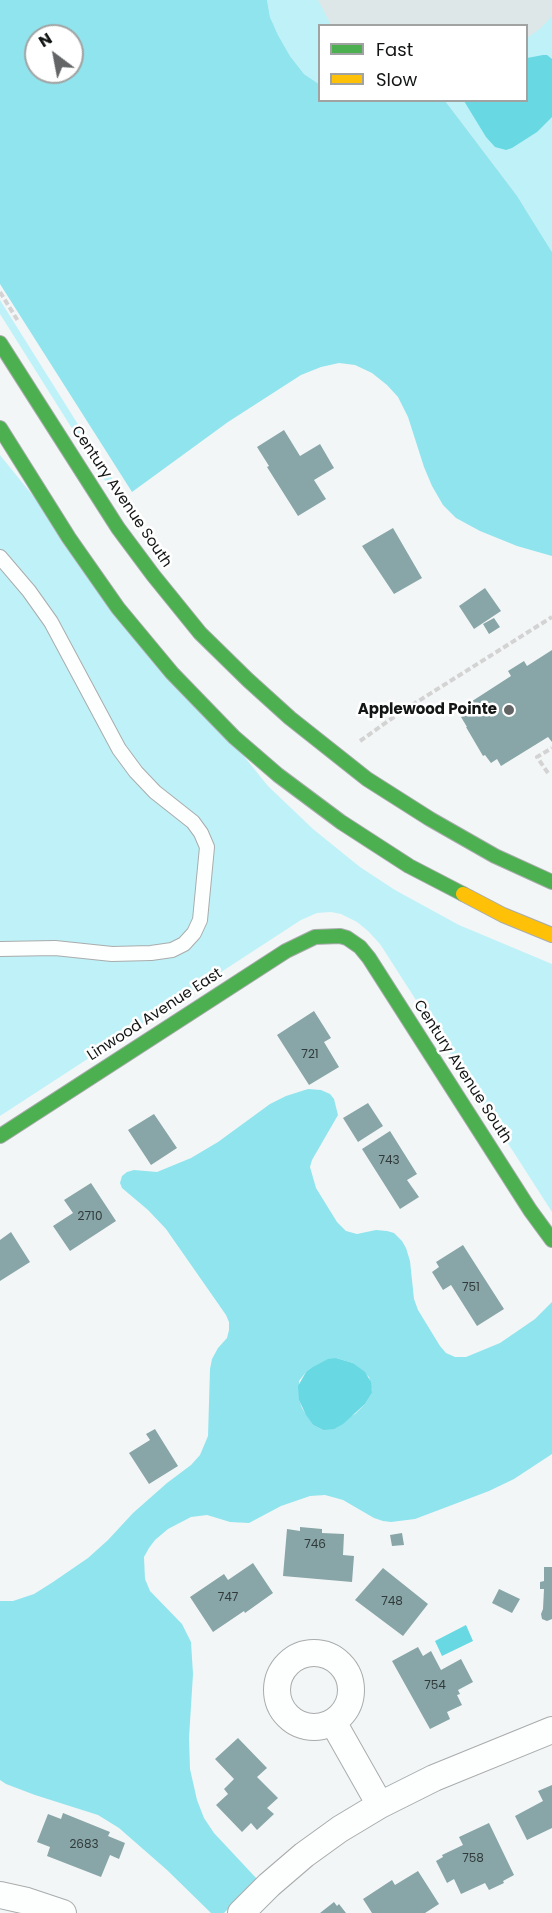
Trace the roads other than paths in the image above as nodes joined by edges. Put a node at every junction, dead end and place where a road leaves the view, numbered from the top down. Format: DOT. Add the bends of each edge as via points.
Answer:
graph roads {
  1 [pos="0,343"];
  2 [pos="0,428"];
  3 [pos="5,447"];
  4 [pos="0,557"];
  5 [pos="552,882"];
  6 [pos="334,935"];
  7 [pos="552,935"];
  8 [pos="0,949"];
  9 [pos="0,1137"];
  10 [pos="552,1240"];
  11 [pos="333,1722"];
  12 [pos="552,1730"];
  13 [pos="380,1805"];
  14 [pos="0,1895"];
  15 [pos="63,1913"];
  16 [pos="241,1913"];
  1 -- 5 [label="main road, Century Avenue South" via="118,528 200,633 248,680 367,779 495,856"];
  2 -- 3 [label="main road"];
  3 -- 7 [label="main road" via="118,609 234,737 310,800 409,866 503,915"];
  4 -- 8 [label="lane" via="51,622 119,749 155,792 193,822 207,847 200,920 184,944 172,950 112,954 55,948"];
  6 -- 9 [label="main road, Linwood Avenue East" via="308,940 272,959"];
  6 -- 10 [label="main road, Century Avenue South" via="351,941 367,955"];
  11 -- 13 [label="street"];
  12 -- 13 [label="street" via="434,1778"];
  13 -- 16 [label="street" via="304,1855"];
  14 -- 15 [label="street"];
}
